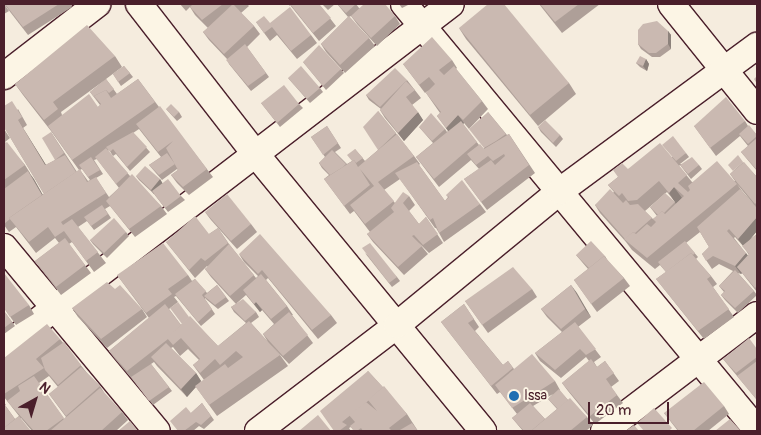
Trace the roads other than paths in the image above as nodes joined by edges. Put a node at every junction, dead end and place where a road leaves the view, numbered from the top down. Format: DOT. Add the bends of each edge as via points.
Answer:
graph roads {
  1 [pos="97,4"];
  2 [pos="139,4"];
  3 [pos="404,4"];
  4 [pos="451,4"];
  5 [pos="671,4"];
  6 [pos="421,24"];
  7 [pos="757,46"];
  8 [pos="725,73"];
  9 [pos="4,76"];
  10 [pos="757,111"];
  11 [pos="254,152"];
  12 [pos="560,191"];
  13 [pos="4,246"];
  14 [pos="55,310"];
  15 [pos="757,315"];
  16 [pos="397,325"];
  17 [pos="4,347"];
  18 [pos="697,358"];
  19 [pos="757,430"];
  20 [pos="157,431"];
  21 [pos="258,431"];
  22 [pos="483,431"];
  23 [pos="604,431"];
  1 -- 9 [label="street"];
  2 -- 11 [label="street"];
  3 -- 6 [label="street"];
  4 -- 6 [label="street"];
  5 -- 8 [label="street"];
  6 -- 11 [label="street"];
  6 -- 12 [label="street"];
  7 -- 8 [label="street"];
  8 -- 10 [label="street"];
  8 -- 12 [label="street"];
  11 -- 14 [label="street"];
  11 -- 16 [label="street"];
  12 -- 16 [label="street"];
  12 -- 18 [label="street"];
  13 -- 14 [label="street"];
  14 -- 17 [label="street"];
  14 -- 20 [label="street"];
  15 -- 18 [label="street"];
  16 -- 21 [label="street"];
  16 -- 22 [label="street"];
  18 -- 19 [label="street"];
  18 -- 23 [label="street"];
}
